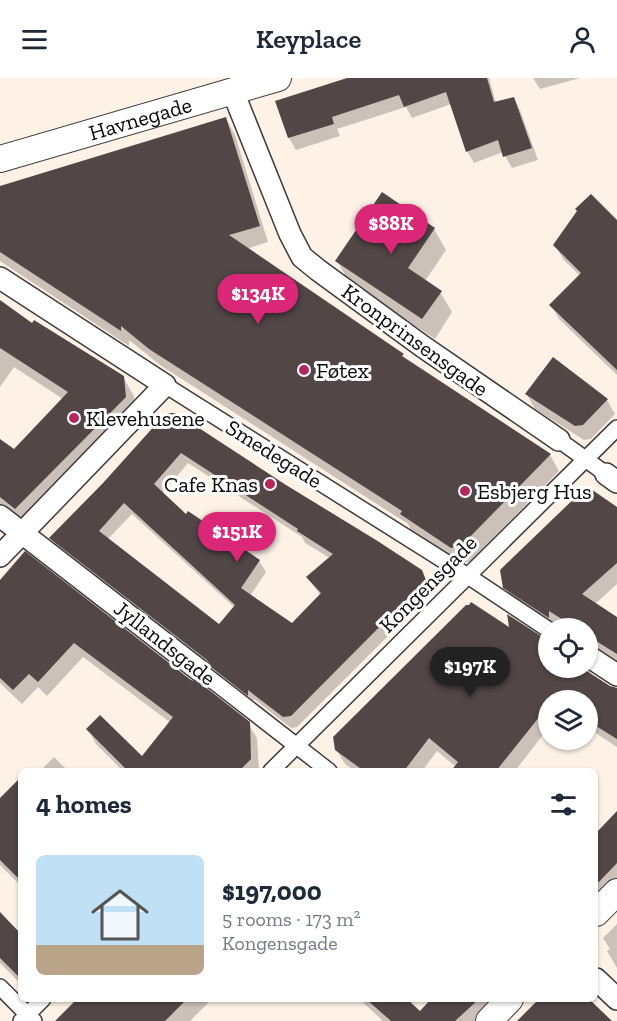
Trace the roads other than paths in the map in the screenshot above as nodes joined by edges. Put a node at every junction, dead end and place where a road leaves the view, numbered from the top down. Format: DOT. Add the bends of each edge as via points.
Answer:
graph roads {
  1 [pos="278,78"];
  2 [pos="232,92"];
  3 [pos="0,159"];
  4 [pos="0,278"];
  5 [pos="165,385"];
  6 [pos="617,428"];
  7 [pos="559,440"];
  8 [pos="585,460"];
  9 [pos="611,478"];
  10 [pos="0,516"];
  11 [pos="22,533"];
  12 [pos="0,556"];
  13 [pos="468,576"];
  14 [pos="538,623"];
  15 [pos="598,663"];
  16 [pos="199,670"];
  17 [pos="617,675"];
  18 [pos="296,745"];
  19 [pos="274,768"];
  20 [pos="325,768"];
  21 [pos="617,892"];
  22 [pos="598,911"];
  23 [pos="598,981"];
  24 [pos="0,987"];
  25 [pos="617,999"];
  26 [pos="41,1002"];
  27 [pos="507,1002"];
  28 [pos="27,1019"];
  29 [pos="489,1021"];
  1 -- 2 [label="street, Havnegade"];
  2 -- 3 [label="street, Havnegade"];
  2 -- 7 [label="street, Kronprinsensgade" via="302,257 430,352"];
  4 -- 5 [label="street, Smedegade"];
  5 -- 11 [label="street"];
  5 -- 13 [label="street, Smedegade"];
  6 -- 8 [label="street, Kongensgade"];
  7 -- 8 [label="street, Kronprinsensgade"];
  8 -- 9 [label="street, Kronprinsensgade"];
  8 -- 13 [label="street, Kongensgade"];
  10 -- 11 [label="street, Jyllandsgade"];
  11 -- 12 [label="street"];
  11 -- 16 [label="street, Jyllandsgade"];
  13 -- 14 [label="street, Smedegade"];
  13 -- 18 [label="street, Kongensgade"];
  15 -- 17 [label="street"];
  16 -- 18 [label="street, Jyllandsgade"];
  18 -- 19 [label="street, Kongensgade"];
  18 -- 20 [label="street, Jyllandsgade"];
  21 -- 22 [label="street"];
  23 -- 25 [label="street"];
  24 -- 28 [label="street"];
  26 -- 28 [label="street"];
  27 -- 29 [label="street"];
}
